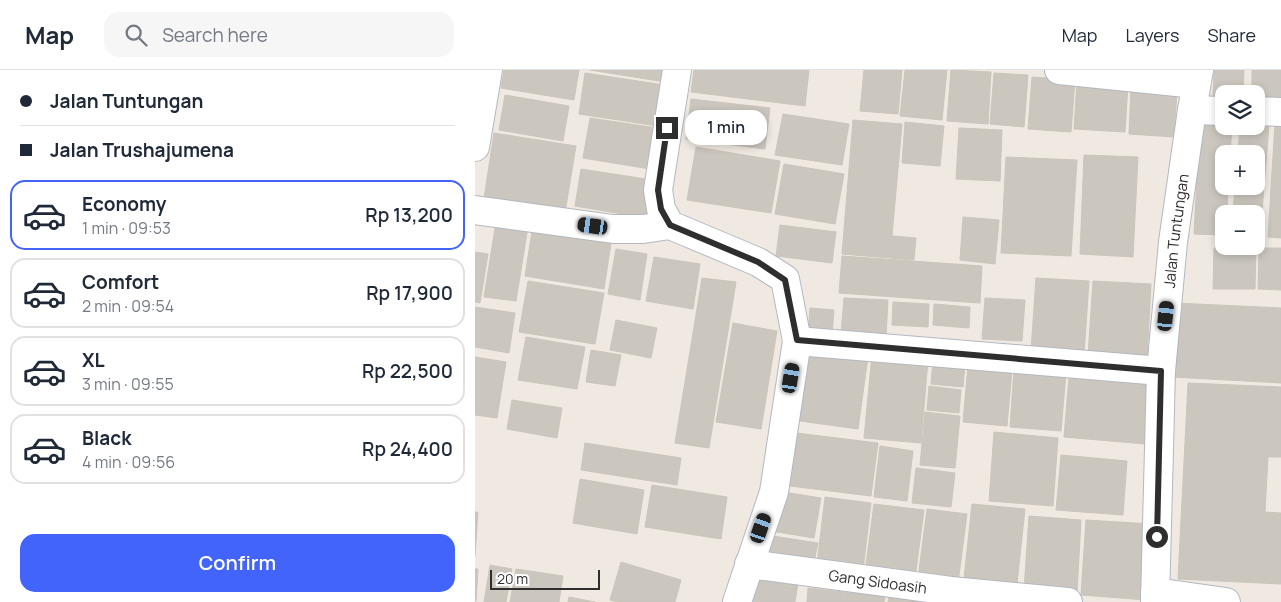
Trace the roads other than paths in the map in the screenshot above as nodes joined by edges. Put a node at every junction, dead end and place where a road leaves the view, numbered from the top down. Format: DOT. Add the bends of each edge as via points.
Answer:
graph roads {
  1 [pos="488,70"];
  2 [pos="677,70"];
  3 [pos="1059,70"];
  4 [pos="1196,88"];
  5 [pos="1215,104"];
  6 [pos="1265,111"];
  7 [pos="1281,112"];
  8 [pos="475,147"];
  9 [pos="475,210"];
  10 [pos="670,225"];
  11 [pos="797,340"];
  12 [pos="1161,371"];
  13 [pos="749,564"];
  14 [pos="1155,597"];
  15 [pos="737,602"];
  16 [pos="1068,602"];
  17 [pos="1226,602"];
  1 -- 8 [label="street"];
  2 -- 10 [label="street" via="658,190 661,209"];
  3 -- 4 [label="street"];
  4 -- 5 [label="street"];
  4 -- 12 [label="street, Jalan Tuntungan" via="1173,242"];
  6 -- 7 [label="street"];
  9 -- 10 [label="street" via="613,229"];
  10 -- 11 [label="street" via="758,262 785,280"];
  11 -- 12 [label="street"];
  11 -- 13 [label="street" via="774,492"];
  12 -- 14 [label="street, Jalan Tuntungan"];
  13 -- 15 [label="street"];
  13 -- 16 [label="street, Gang Sidoasih" via="951,591"];
  14 -- 17 [label="street"];
}
